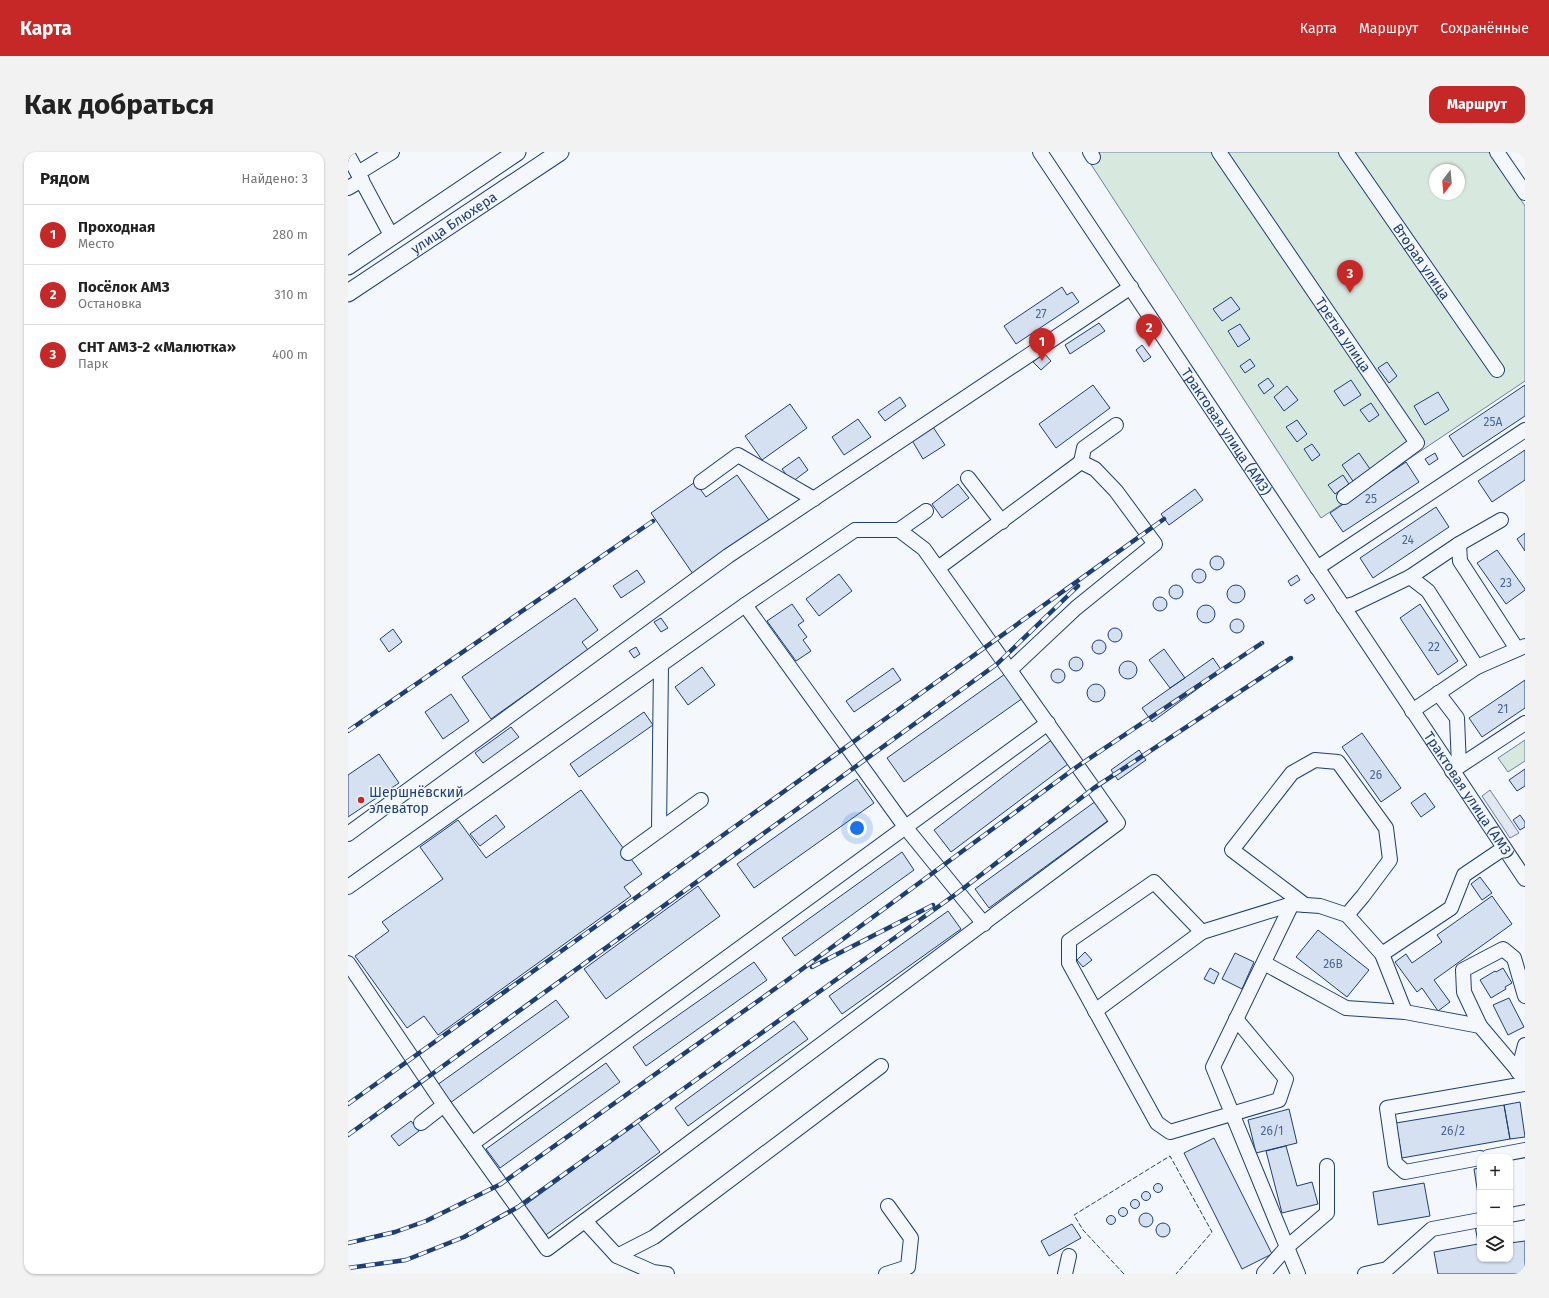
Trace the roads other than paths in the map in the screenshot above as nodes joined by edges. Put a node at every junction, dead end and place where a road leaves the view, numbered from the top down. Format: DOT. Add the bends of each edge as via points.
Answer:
graph roads {
  1 [pos="392,152"];
  2 [pos="517,152"];
  3 [pos="560,152"];
  4 [pos="1040,152"];
  5 [pos="1220,152"];
  6 [pos="1346,152"];
  7 [pos="1497,152"];
  8 [pos="354,167"];
  9 [pos="348,188"];
  10 [pos="1525,193"];
  11 [pos="392,237"];
  12 [pos="348,266"];
  13 [pos="1131,288"];
  14 [pos="348,292"];
  15 [pos="1497,370"];
  16 [pos="1116,425"];
  17 [pos="1525,430"];
  18 [pos="1081,462"];
  19 [pos="968,478"];
  20 [pos="701,482"];
  21 [pos="1344,497"];
  22 [pos="814,499"];
  23 [pos="926,511"];
  24 [pos="1501,520"];
  25 [pos="1002,522"];
  26 [pos="899,530"];
  27 [pos="1459,544"];
  28 [pos="938,568"];
  29 [pos="1317,568"];
  30 [pos="1410,577"];
  31 [pos="745,605"];
  32 [pos="1343,607"];
  33 [pos="1521,648"];
  34 [pos="661,665"];
  35 [pos="1477,667"];
  36 [pos="1010,670"];
  37 [pos="1438,693"];
  38 [pos="1412,711"];
  39 [pos="1048,723"];
  40 [pos="1525,723"];
  41 [pos="1456,769"];
  42 [pos="701,800"];
  43 [pos="906,828"];
  44 [pos="659,830"];
  45 [pos="348,834"];
  46 [pos="1504,848"];
  47 [pos="628,853"];
  48 [pos="1525,879"];
  49 [pos="348,887"];
  50 [pos="1299,905"];
  51 [pos="1347,915"];
  52 [pos="984,924"];
  53 [pos="1202,932"];
  54 [pos="1382,954"];
  55 [pos="348,962"];
  56 [pos="1264,963"];
  57 [pos="1525,996"];
  58 [pos="1095,1011"];
  59 [pos="1406,1012"];
  60 [pos="1236,1019"];
  61 [pos="1480,1026"];
  62 [pos="1525,1045"];
  63 [pos="881,1066"];
  64 [pos="1523,1078"];
  65 [pos="444,1105"];
  66 [pos="1233,1114"];
  67 [pos="421,1123"];
  68 [pos="473,1143"];
  69 [pos="1525,1150"];
  70 [pos="1504,1154"];
  71 [pos="1477,1159"];
  72 [pos="1327,1166"];
  73 [pos="888,1206"];
  74 [pos="1525,1212"];
  75 [pos="1513,1214"];
  76 [pos="585,1221"];
  77 [pos="1477,1221"];
  78 [pos="1287,1247"];
  79 [pos="617,1256"];
  80 [pos="1069,1256"];
  81 [pos="667,1274"];
  82 [pos="886,1274"];
  83 [pos="1065,1274"];
  84 [pos="1264,1274"];
  85 [pos="1298,1274"];
  86 [pos="1365,1274"];
  1 -- 8 [label="street"];
  2 -- 11 [label="main road, улица Блюхера"];
  3 -- 14 [label="main road, улица Блюхера"];
  4 -- 13 [label="street, Трактовая улица (АМЗ)"];
  5 -- 21 [label="street, Третья улица" via="1417,443"];
  6 -- 15 [label="street, Вторая улица"];
  7 -- 10 [label="street"];
  8 -- 9 [label="street"];
  8 -- 11 [label="street"];
  11 -- 12 [label="main road, улица Блюхера"];
  13 -- 22 [label="street"];
  13 -- 29 [label="street, Трактовая улица (АМЗ)"];
  16 -- 18 [label="street" via="1084,448"];
  17 -- 29 [label="street"];
  18 -- 25 [label="street"];
  18 -- 36 [label="street" via="1095,469 1116,492 1155,544 1076,608"];
  19 -- 25 [label="street"];
  20 -- 22 [label="street" via="738,455"];
  22 -- 45 [label="street" via="728,556"];
  23 -- 26 [label="street"];
  24 -- 27 [label="street"];
  25 -- 28 [label="street"];
  26 -- 28 [label="street" via="924,549"];
  26 -- 31 [label="street" via="855,530"];
  27 -- 30 [label="street"];
  27 -- 33 [label="street" via="1460,561"];
  28 -- 36 [label="street"];
  29 -- 32 [label="street, Трактовая улица (АМЗ)"];
  30 -- 32 [label="street"];
  30 -- 35 [label="street" via="1428,591"];
  31 -- 34 [label="street"];
  31 -- 43 [label="street"];
  32 -- 38 [label="street, Трактовая улица (АМЗ)"];
  33 -- 35 [label="street"];
  34 -- 44 [label="street"];
  34 -- 49 [label="street"];
  35 -- 37 [label="street"];
  36 -- 39 [label="street"];
  37 -- 38 [label="street"];
  37 -- 41 [label="street" via="1457,718"];
  38 -- 41 [label="street, Трактовая улица (АМЗ)"];
  39 -- 43 [label="street"];
  39 -- 52 [label="street" via="1118,823"];
  40 -- 41 [label="street"];
  41 -- 46 [label="street, Трактовая улица (АМЗ)"];
  42 -- 44 [label="street"];
  43 -- 52 [label="street"];
  43 -- 68 [label="street"];
  44 -- 47 [label="street"];
  46 -- 48 [label="street, Трактовая улица (АМЗ)"];
  46 -- 54 [label="street" via="1464,875 1451,908"];
  50 -- 51 [label="street" via="1320,906"];
  50 -- 51 [label="street" via="1232,850 1292,773 1315,760 1338,762 1386,828 1390,860"];
  50 -- 53 [label="street"];
  50 -- 56 [label="street"];
  51 -- 54 [label="street"];
  52 -- 76 [label="street"];
  53 -- 58 [label="street"];
  53 -- 58 [label="street" via="1154,882 1069,941 1069,964"];
  54 -- 59 [label="street"];
  55 -- 65 [label="street"];
  56 -- 59 [label="street" via="1346,1008"];
  56 -- 60 [label="street"];
  57 -- 61 [label="street" via="1514,958 1503,949 1463,970 1464,992"];
  58 -- 66 [label="street" via="1157,1123 1170,1132"];
  59 -- 61 [label="street"];
  60 -- 66 [label="street" via="1213,1066"];
  60 -- 66 [label="street" via="1286,1079 1279,1100"];
  61 -- 64 [label="street"];
  62 -- 64 [label="street"];
  63 -- 79 [label="street" via="654,1238"];
  64 -- 71 [label="street" via="1387,1108 1395,1163 1405,1172"];
  65 -- 67 [label="street"];
  65 -- 68 [label="street"];
  66 -- 78 [label="street"];
  68 -- 76 [label="street" via="547,1249"];
  69 -- 70 [label="street"];
  72 -- 78 [label="street" via="1327,1213"];
  73 -- 82 [label="street" via="911,1238 908,1267"];
  74 -- 75 [label="street"];
  76 -- 79 [label="street"];
  77 -- 86 [label="street" via="1432,1229 1387,1269"];
  78 -- 84 [label="street"];
  78 -- 85 [label="street"];
  79 -- 81 [label="street" via="653,1272"];
  80 -- 83 [label="street"];
}
